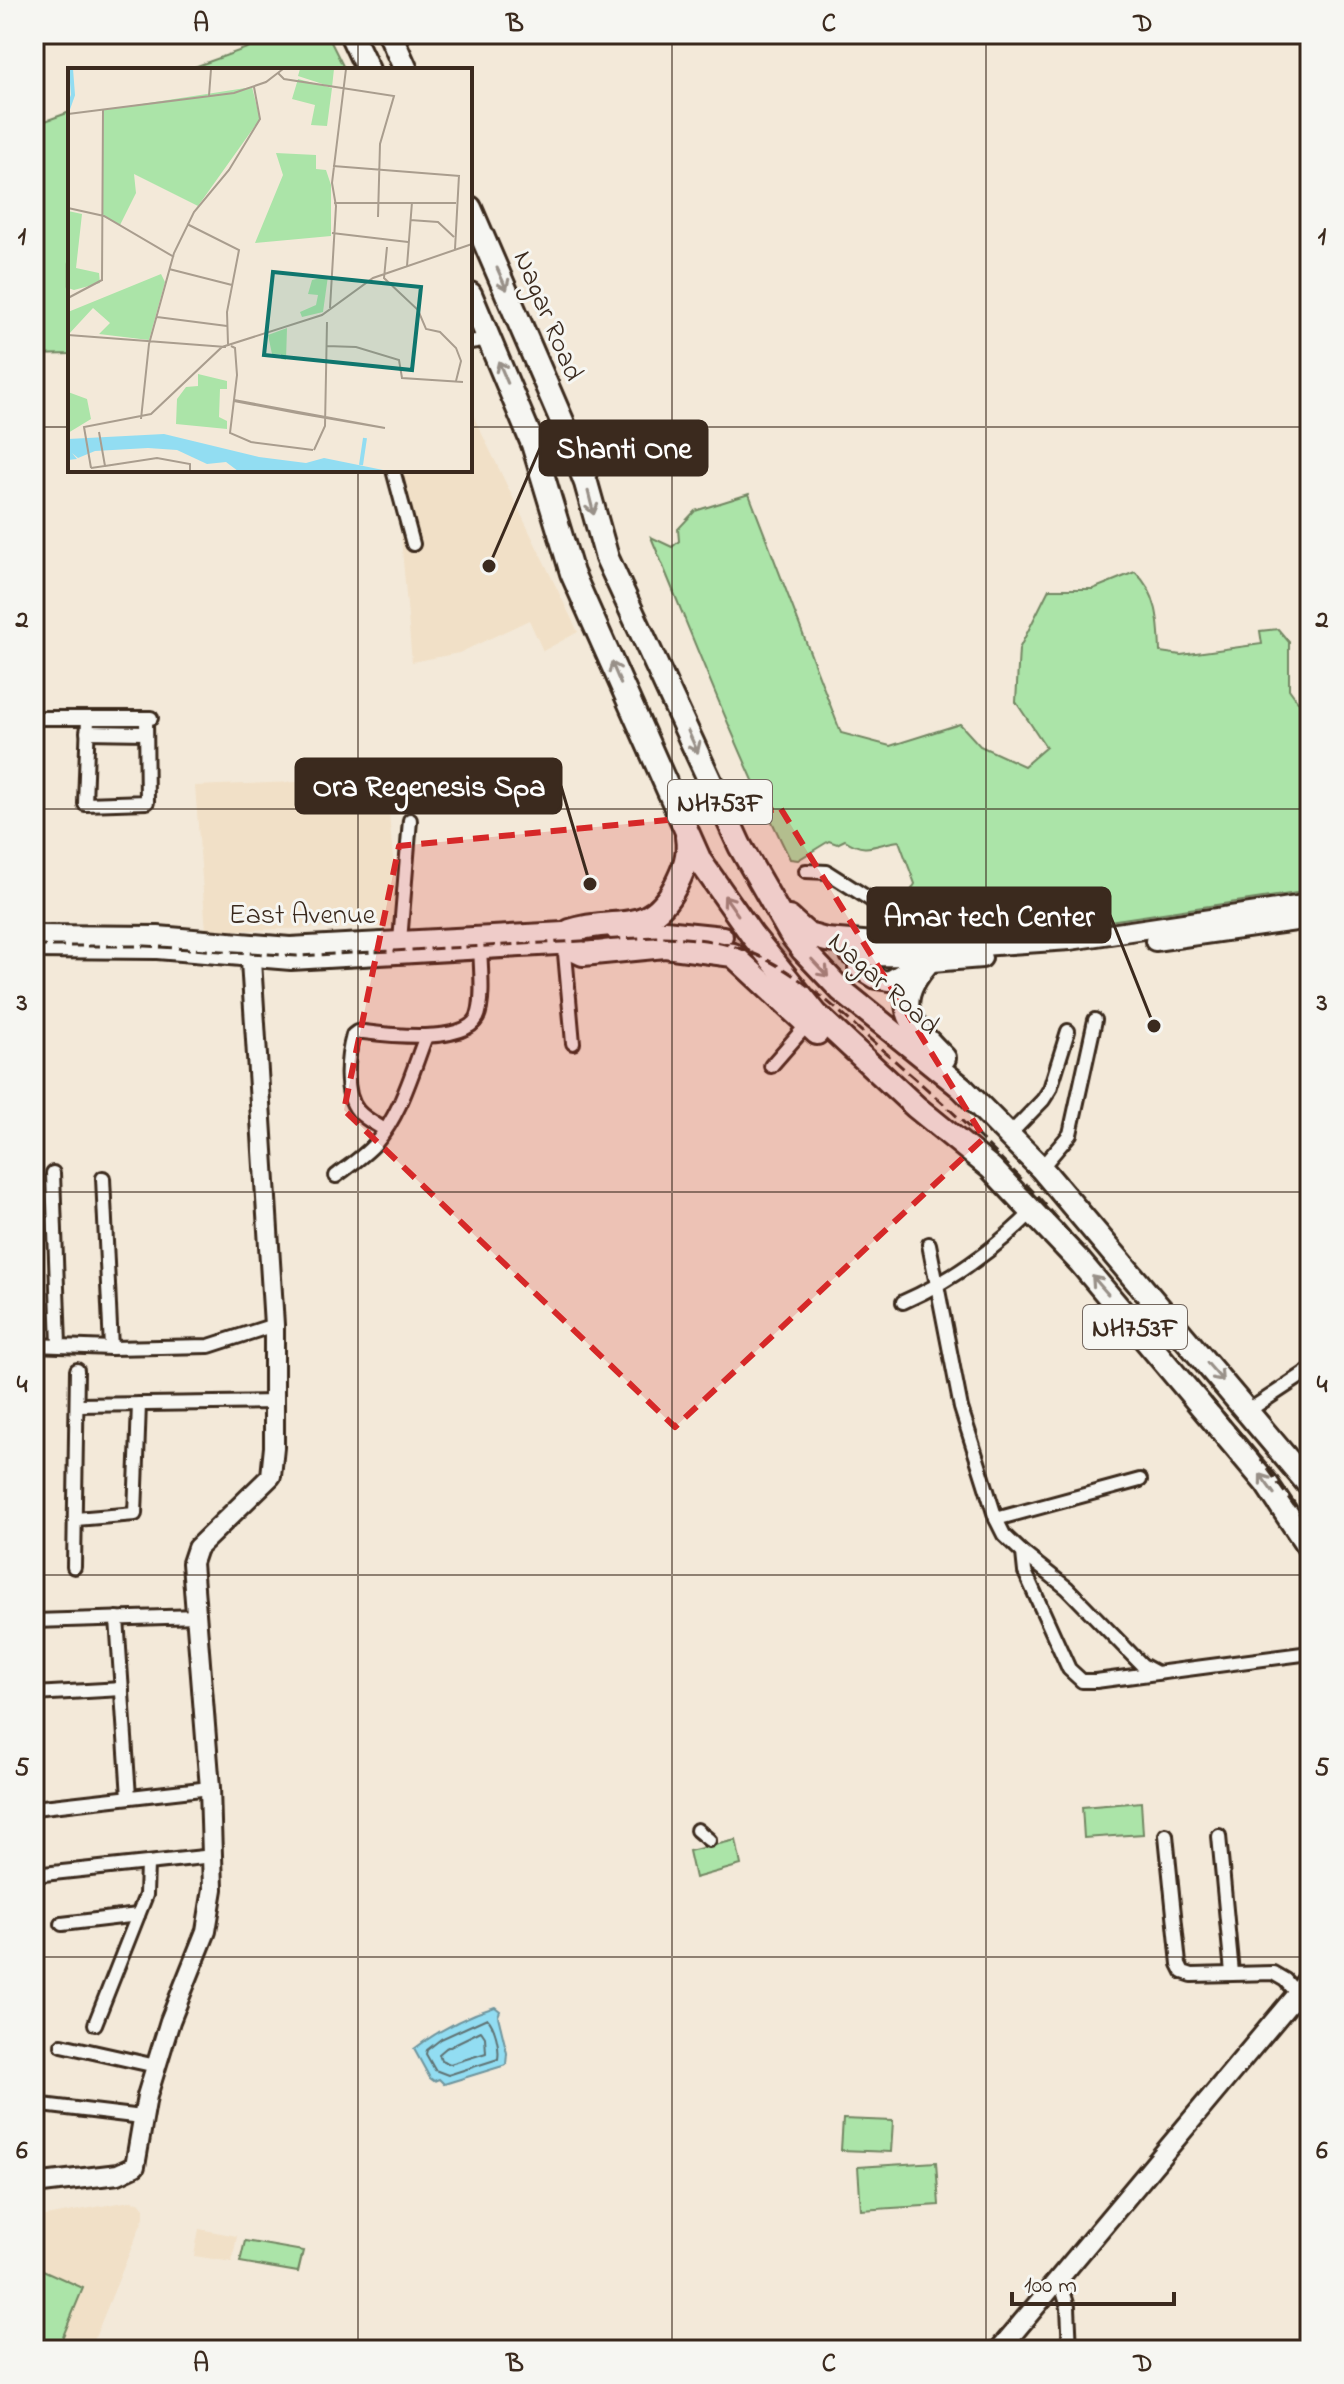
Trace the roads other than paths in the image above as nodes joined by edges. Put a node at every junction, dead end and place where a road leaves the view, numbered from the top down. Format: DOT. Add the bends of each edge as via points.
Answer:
graph roads {
  1 [pos="351,34"];
  2 [pos="390,34"];
  3 [pos="367,68"];
  4 [pos="405,68"];
  5 [pos="472,213"];
  6 [pos="472,303"];
  7 [pos="480,341"];
  8 [pos="551,395"];
  9 [pos="518,407"];
  10 [pos="562,421"];
  11 [pos="529,433"];
  12 [pos="394,472"];
  13 [pos="413,544"];
  14 [pos="34,718"];
  15 [pos="88,718"];
  16 [pos="87,732"];
  17 [pos="146,733"];
  18 [pos="410,820"];
  19 [pos="687,833"];
  20 [pos="806,871"];
  21 [pos="769,896"];
  22 [pos="1310,904"];
  23 [pos="1310,919"];
  24 [pos="34,935"];
  25 [pos="566,936"];
  26 [pos="723,940"];
  27 [pos="400,941"];
  28 [pos="480,944"];
  29 [pos="909,946"];
  30 [pos="34,948"];
  31 [pos="250,951"];
  32 [pos="931,956"];
  33 [pos="854,962"];
  34 [pos="812,1019"];
  35 [pos="1095,1020"];
  36 [pos="1068,1031"];
  37 [pos="426,1036"];
  38 [pos="573,1043"];
  39 [pos="771,1066"];
  40 [pos="969,1096"];
  41 [pos="385,1130"];
  42 [pos="1009,1135"];
  43 [pos="1041,1168"];
  44 [pos="53,1173"];
  45 [pos="336,1176"];
  46 [pos="103,1178"];
  47 [pos="1033,1211"];
  48 [pos="929,1244"];
  49 [pos="937,1287"];
  50 [pos="903,1302"];
  51 [pos="274,1325"];
  52 [pos="34,1345"];
  53 [pos="59,1345"];
  54 [pos="111,1348"];
  55 [pos="77,1370"];
  56 [pos="1310,1370"];
  57 [pos="275,1402"];
  58 [pos="139,1404"];
  59 [pos="78,1405"];
  60 [pos="1248,1411"];
  61 [pos="1140,1480"];
  62 [pos="1310,1486"];
  63 [pos="76,1519"];
  64 [pos="996,1519"];
  65 [pos="1310,1549"];
  66 [pos="1023,1553"];
  67 [pos="74,1567"];
  68 [pos="198,1616"];
  69 [pos="117,1618"];
  70 [pos="34,1621"];
  71 [pos="1310,1653"];
  72 [pos="1155,1672"];
  73 [pos="122,1689"];
  74 [pos="34,1694"];
  75 [pos="210,1788"];
  76 [pos="129,1797"];
  77 [pos="34,1808"];
  78 [pos="697,1830"];
  79 [pos="1166,1835"];
  80 [pos="1219,1836"];
  81 [pos="709,1840"];
  82 [pos="213,1856"];
  83 [pos="147,1864"];
  84 [pos="34,1875"];
  85 [pos="138,1915"];
  86 [pos="62,1924"];
  87 [pos="1232,1973"];
  88 [pos="1310,1975"];
  89 [pos="1297,1994"];
  90 [pos="95,2024"];
  91 [pos="62,2045"];
  92 [pos="156,2066"];
  93 [pos="34,2104"];
  94 [pos="142,2117"];
  95 [pos="34,2184"];
  96 [pos="1059,2278"];
  97 [pos="999,2350"];
  98 [pos="1070,2350"];
  1 -- 3 [label="highway"];
  2 -- 4 [label="highway"];
  5 -- 8 [label="highway, Nagar Road / NH753F, one-way"];
  6 -- 7 [label="highway, NH753F"];
  9 -- 7 [label="highway, NH753F, one-way"];
  8 -- 9 [label="highway" via="538,409"];
  8 -- 10 [label="highway, Nagar Road / NH753F"];
  9 -- 11 [label="highway, NH753F"];
  10 -- 11 [label="highway" via="541,418"];
  10 -- 21 [label="highway, Nagar Road / NH753F, one-way" via="607,558 740,846"];
  19 -- 11 [label="highway, NH753F, one-way" via="572,573"];
  12 -- 13 [label="street"];
  14 -- 15 [label="street"];
  15 -- 16 [label="street"];
  15 -- 17 [label="street" via="148,718"];
  16 -- 17 [label="street"];
  16 -- 17 [label="street" via="85,804 147,802"];
  18 -- 27 [label="street"];
  19 -- 25 [label="highway" via="686,863 666,902 652,916 590,925"];
  34 -- 19 [label="highway, NH753F, one-way" via="700,861"];
  20 -- 29 [label="street" via="827,872 902,913 910,926"];
  21 -- 29 [label="highway" via="816,938"];
  21 -- 40 [label="highway, Nagar Road / NH753F, one-way" via="803,950 841,990"];
  22 -- 32 [label="main road"];
  23 -- 32 [label="main road" via="1100,948"];
  24 -- 31 [label="main road, East Avenue" via="158,936"];
  25 -- 26 [label="main road, East Avenue"];
  25 -- 28 [label="main road, East Avenue"];
  25 -- 34 [label="highway" via="583,954 665,946 733,955"];
  25 -- 38 [label="street"];
  27 -- 28 [label="main road, East Avenue"];
  27 -- 31 [label="main road, East Avenue"];
  28 -- 31 [label="main road, East Avenue" via="291,960"];
  28 -- 37 [label="street" via="477,1018 460,1030"];
  29 -- 32 [label="highway"];
  30 -- 31 [label="main road, East Avenue"];
  31 -- 51 [label="main road"];
  32 -- 33 [label="main road"];
  32 -- 40 [label="highway" via="906,993 911,1020 956,1071"];
  34 -- 39 [label="street"];
  34 -- 47 [label="highway, NH753F" via="881,1095 897,1107 916,1107 991,1168"];
  35 -- 43 [label="street" via="1070,1134"];
  36 -- 42 [label="street" via="1050,1089"];
  37 -- 41 [label="street"];
  37 -- 41 [label="street" via="353,1035 350,1098 359,1113"];
  40 -- 42 [label="highway, Nagar Road / NH753F"];
  41 -- 45 [label="street"];
  42 -- 43 [label="highway, Nagar Road / NH753F"];
  43 -- 60 [label="highway, Nagar Road / NH753F, one-way"];
  44 -- 53 [label="street"];
  46 -- 54 [label="street"];
  47 -- 49 [label="street" via="1012,1233"];
  65 -- 47 [label="highway, NH753F, one-way" via="1266,1483"];
  48 -- 49 [label="street"];
  49 -- 50 [label="street"];
  49 -- 64 [label="street" via="961,1408"];
  51 -- 54 [label="street" via="209,1346"];
  51 -- 57 [label="main road"];
  52 -- 53 [label="street"];
  53 -- 54 [label="street"];
  55 -- 59 [label="street"];
  56 -- 60 [label="street"];
  57 -- 58 [label="street"];
  57 -- 68 [label="main road" via="271,1476 193,1555"];
  58 -- 59 [label="street"];
  58 -- 63 [label="street" via="135,1514"];
  59 -- 63 [label="street"];
  60 -- 62 [label="highway, Nagar Road / NH753F"];
  61 -- 64 [label="street"];
  63 -- 67 [label="street"];
  64 -- 66 [label="street"];
  66 -- 72 [label="street"];
  66 -- 72 [label="street" via="1025,1572 1074,1676 1096,1681"];
  68 -- 69 [label="street"];
  68 -- 75 [label="main road"];
  69 -- 70 [label="street"];
  69 -- 73 [label="street"];
  71 -- 72 [label="street"];
  73 -- 74 [label="street"];
  73 -- 76 [label="street"];
  75 -- 76 [label="street"];
  75 -- 82 [label="main road"];
  76 -- 77 [label="street"];
  78 -- 81 [label="street"];
  79 -- 87 [label="street" via="1179,1964 1192,1975"];
  80 -- 87 [label="street"];
  82 -- 83 [label="street"];
  82 -- 92 [label="main road" via="206,1931"];
  83 -- 84 [label="street"];
  83 -- 85 [label="street" via="148,1885"];
  85 -- 86 [label="street"];
  85 -- 90 [label="street"];
  87 -- 89 [label="street" via="1273,1973"];
  88 -- 89 [label="main road"];
  89 -- 96 [label="main road"];
  91 -- 92 [label="street"];
  92 -- 94 [label="main road"];
  93 -- 94 [label="street"];
  94 -- 95 [label="main road" via="138,2159 130,2171"];
  96 -- 97 [label="main road"];
  96 -- 98 [label="street" via="1068,2307"];
}
